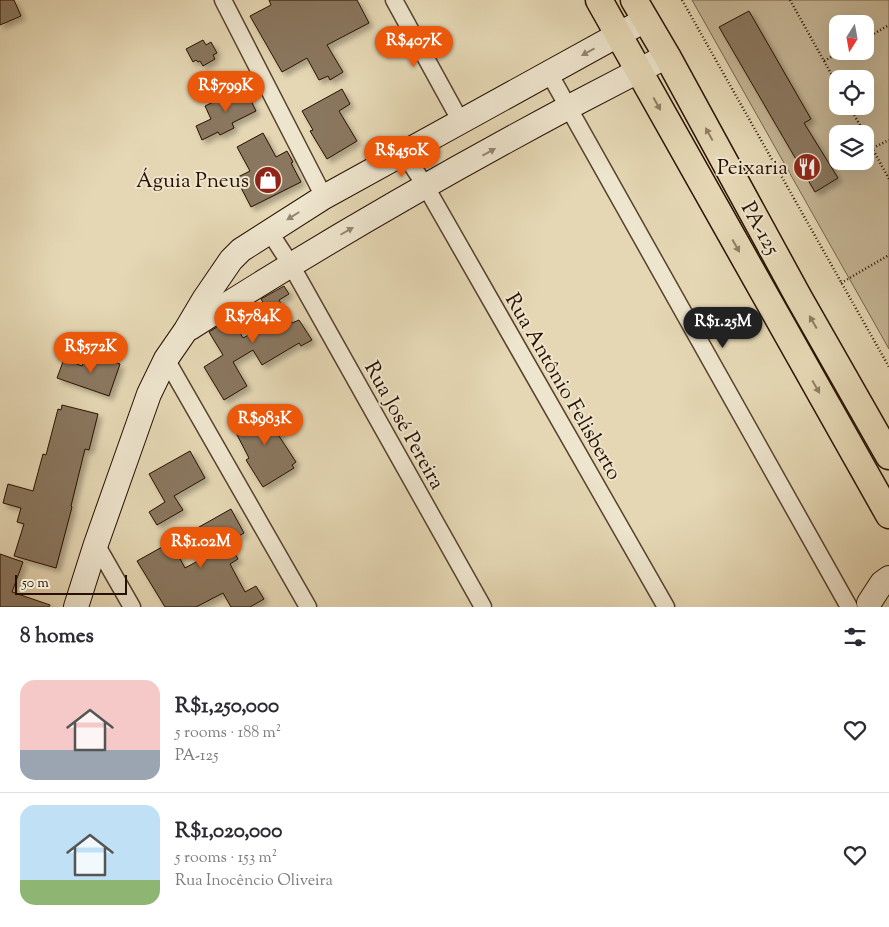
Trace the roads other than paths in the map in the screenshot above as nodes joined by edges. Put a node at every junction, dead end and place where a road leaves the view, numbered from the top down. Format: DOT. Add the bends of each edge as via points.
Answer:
graph roads {
  1 [pos="224,0"];
  2 [pos="394,0"];
  3 [pos="599,0"];
  4 [pos="640,10"];
  5 [pos="619,35"];
  6 [pos="667,56"];
  7 [pos="639,71"];
  8 [pos="549,73"];
  9 [pos="569,107"];
  10 [pos="462,122"];
  11 [pos="404,153"];
  12 [pos="426,187"];
  13 [pos="324,197"];
  14 [pos="269,231"];
  15 [pos="290,265"];
  16 [pos="799,298"];
  17 [pos="774,313"];
  18 [pos="186,330"];
  19 [pos="166,359"];
  20 [pos="884,447"];
  21 [pos="854,452"];
  22 [pos="889,515"];
  23 [pos="96,544"];
  24 [pos="875,597"];
  25 [pos="76,607"];
  26 [pos="132,607"];
  27 [pos="308,607"];
  28 [pos="483,607"];
  29 [pos="666,607"];
  1 -- 13 [label="street"];
  2 -- 10 [label="street"];
  3 -- 5 [label="main road, PA-125"];
  4 -- 5 [label="street"];
  4 -- 6 [label="main road, PA-125 / PA-125"];
  5 -- 7 [label="main road, PA-125"];
  5 -- 8 [label="street, one-way"];
  6 -- 7 [label="street"];
  16 -- 6 [label="main road, PA-125 / PA-125, one-way"];
  7 -- 9 [label="street"];
  7 -- 17 [label="main road, PA-125, one-way"];
  8 -- 9 [label="street"];
  8 -- 10 [label="street"];
  12 -- 9 [label="street, one-way"];
  9 -- 24 [label="street"];
  10 -- 11 [label="street"];
  11 -- 12 [label="street, Rua Antônio Felisberto"];
  11 -- 13 [label="street"];
  15 -- 12 [label="street, one-way"];
  12 -- 29 [label="street, Rua Antônio Felisberto"];
  13 -- 14 [label="street, one-way"];
  14 -- 15 [label="street, Rua José Pereira"];
  14 -- 18 [label="street" via="231,260"];
  15 -- 18 [label="street"];
  15 -- 28 [label="street, Rua José Pereira"];
  16 -- 17 [label="main road"];
  20 -- 16 [label="main road, PA-125 / PA-125, one-way"];
  17 -- 21 [label="main road, PA-125, one-way"];
  18 -- 19 [label="street"];
  19 -- 23 [label="street" via="149,394"];
  19 -- 27 [label="street"];
  20 -- 21 [label="main road"];
  21 -- 22 [label="main road, PA-125"];
  23 -- 25 [label="street"];
  23 -- 26 [label="street"];
}
